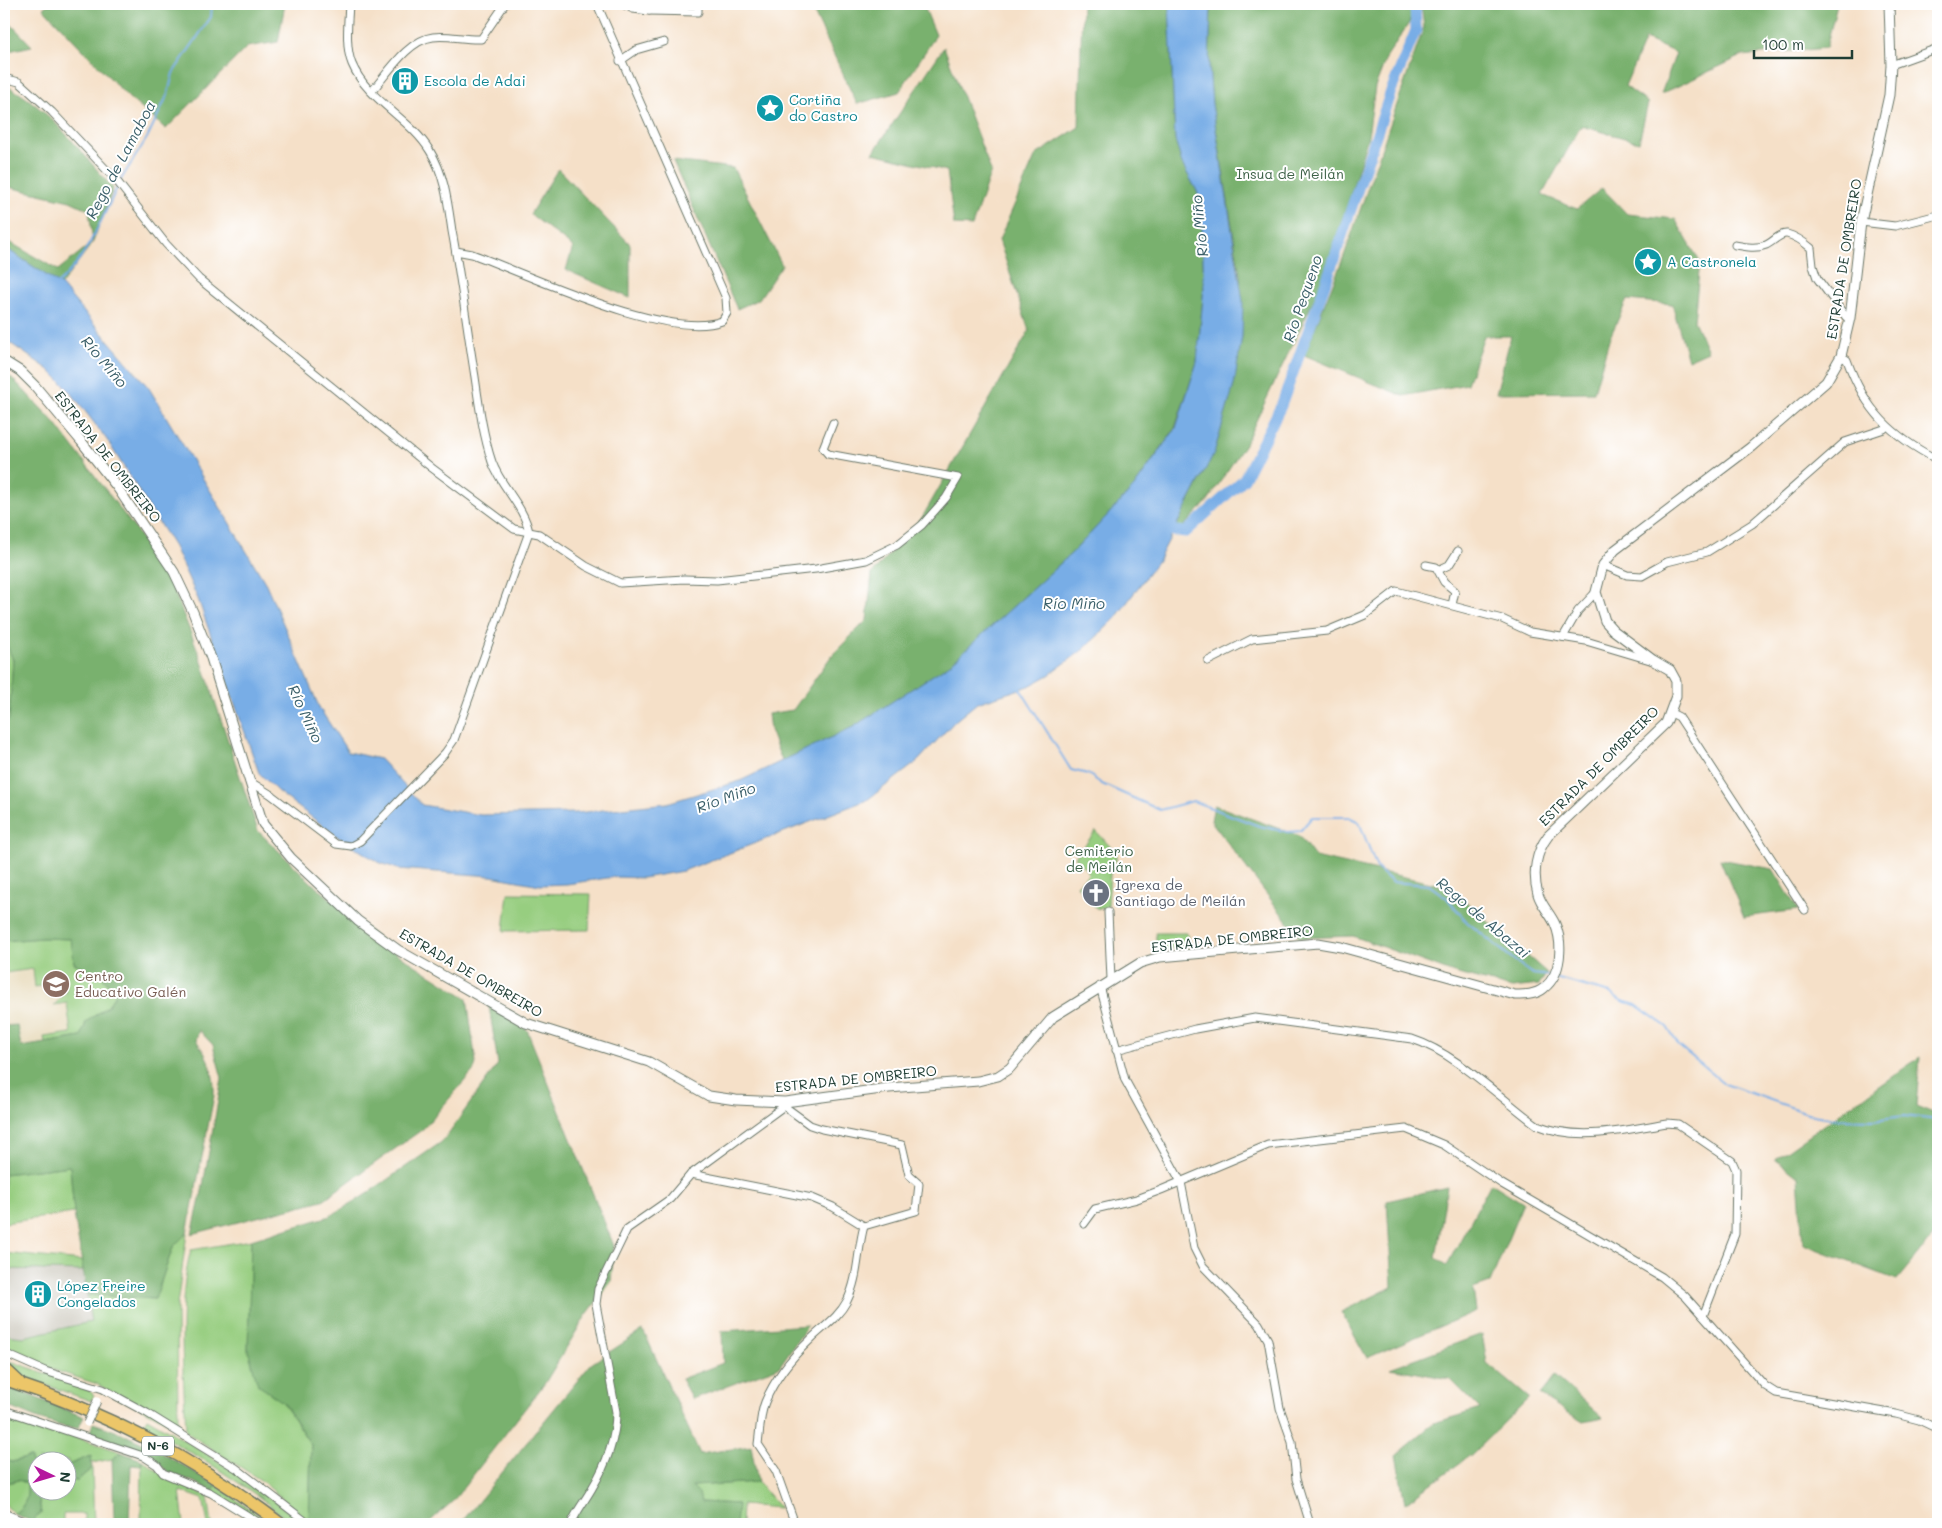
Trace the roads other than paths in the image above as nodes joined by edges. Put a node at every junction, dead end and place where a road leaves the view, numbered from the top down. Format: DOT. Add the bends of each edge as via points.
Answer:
graph roads {
  1 [pos="349,4"];
  2 [pos="505,4"];
  3 [pos="597,4"];
  4 [pos="622,4"];
  5 [pos="698,4"];
  6 [pos="1889,4"];
  7 [pos="650,7"];
  8 [pos="664,42"];
  9 [pos="1938,48"];
  10 [pos="620,61"];
  11 [pos="1891,65"];
  12 [pos="4,78"];
  13 [pos="372,91"];
  14 [pos="1938,214"];
  15 [pos="1861,222"];
  16 [pos="1735,245"];
  17 [pos="456,251"];
  18 [pos="1850,318"];
  19 [pos="1841,356"];
  20 [pos="4,361"];
  21 [pos="833,423"];
  22 [pos="1886,426"];
  23 [pos="1938,460"];
  24 [pos="530,532"];
  25 [pos="1458,551"];
  26 [pos="1426,565"];
  27 [pos="1603,565"];
  28 [pos="1438,570"];
  29 [pos="1596,592"];
  30 [pos="1452,605"];
  31 [pos="1563,637"];
  32 [pos="1208,660"];
  33 [pos="1653,660"];
  34 [pos="1671,713"];
  35 [pos="249,782"];
  36 [pos="1805,910"];
  37 [pos="1108,912"];
  38 [pos="1111,980"];
  39 [pos="1100,986"];
  40 [pos="1116,1050"];
  41 [pos="784,1104"];
  42 [pos="691,1174"];
  43 [pos="1181,1182"];
  44 [pos="1084,1224"];
  45 [pos="864,1226"];
  46 [pos="1704,1316"];
  47 [pos="4,1354"];
  48 [pos="4,1368"];
  49 [pos="4,1379"];
  50 [pos="24,1386"];
  51 [pos="103,1389"];
  52 [pos="4,1410"];
  53 [pos="1938,1429"];
  54 [pos="82,1436"];
  55 [pos="4,1515"];
  56 [pos="30,1524"];
  57 [pos="261,1524"];
  58 [pos="282,1524"];
  59 [pos="309,1524"];
  60 [pos="570,1524"];
  61 [pos="795,1524"];
  62 [pos="1310,1524"];
  1 -- 13 [label="street" via="348,37 352,64"];
  2 -- 13 [label="street" via="481,39 435,36 422,39"];
  3 -- 10 [label="street"];
  4 -- 7 [label="street" via="633,9"];
  5 -- 7 [label="street" via="698,12"];
  6 -- 11 [label="street, ESTRADA DE OMBREIRO"];
  8 -- 10 [label="street" via="636,50"];
  9 -- 11 [label="street"];
  10 -- 17 [label="street" via="726,298 728,314 722,321 698,326 659,321 615,309 472,254"];
  11 -- 15 [label="street, ESTRADA DE OMBREIRO" via="1889,95"];
  12 -- 24 [label="street" via="20,82 52,112 116,180 166,244 199,279 432,468 514,529"];
  13 -- 17 [label="street" via="409,126 430,150 439,167"];
  14 -- 15 [label="street" via="1895,226"];
  15 -- 18 [label="street, ESTRADA DE OMBREIRO"];
  16 -- 18 [label="street" via="1748,248 1766,245 1787,234 1803,242 1811,248 1817,278"];
  17 -- 24 [label="street" via="481,417 492,463 527,521"];
  18 -- 19 [label="street, ESTRADA DE OMBREIRO"];
  19 -- 22 [label="street" via="1847,360 1869,406"];
  19 -- 27 [label="street, ESTRADA DE OMBREIRO" via="1826,382 1751,447 1615,550"];
  20 -- 35 [label="street, ESTRADA DE OMBREIRO" via="35,386 81,442 174,572 211,658"];
  21 -- 24 [label="street" via="823,448 828,454 958,478 946,498 922,525 897,545 866,560 717,580 620,583 586,566 539,534"];
  22 -- 23 [label="street" via="1906,443"];
  22 -- 27 [label="street" via="1845,442 1752,524 1707,552 1667,562 1642,576 1627,575"];
  24 -- 35 [label="street" via="454,740 360,840 345,846 336,844"];
  25 -- 28 [label="street" via="1450,565"];
  26 -- 28 [label="street"];
  27 -- 29 [label="street, ESTRADA DE OMBREIRO"];
  28 -- 30 [label="street" via="1444,582 1455,591"];
  29 -- 31 [label="street" via="1578,611"];
  29 -- 33 [label="street, ESTRADA DE OMBREIRO" via="1605,621"];
  30 -- 31 [label="street" via="1502,619 1530,632"];
  30 -- 32 [label="street" via="1396,591 1365,615 1326,631 1252,638"];
  31 -- 33 [label="street"];
  33 -- 34 [label="street, ESTRADA DE OMBREIRO" via="1670,670 1676,681"];
  34 -- 36 [label="street" via="1679,717"];
  34 -- 38 [label="street, ESTRADA DE OMBREIRO" via="1666,723 1539,848 1538,893 1555,924 1560,952 1552,980 1543,989 1515,995 1341,947 1318,944 1160,957 1140,963"];
  35 -- 41 [label="street, ESTRADA DE OMBREIRO" via="263,824 291,858 358,921 398,950 526,1023 649,1062 709,1096"];
  37 -- 38 [label="street"];
  38 -- 39 [label="street, ESTRADA DE OMBREIRO"];
  39 -- 40 [label="street"];
  39 -- 41 [label="street, ESTRADA DE OMBREIRO" via="1054,1017 1017,1061 998,1076"];
  40 -- 43 [label="street" via="1125,1080"];
  40 -- 46 [label="street" via="1195,1029 1255,1018 1424,1042 1547,1130 1587,1135 1678,1124 1732,1161 1736,1170 1736,1234"];
  41 -- 42 [label="street"];
  41 -- 45 [label="street" via="816,1127 902,1145 909,1175 919,1184 916,1211"];
  42 -- 45 [label="street" via="812,1198"];
  42 -- 60 [label="street" via="670,1199 627,1229 598,1288 598,1322 610,1374 616,1425 614,1440 592,1490"];
  43 -- 44 [label="street" via="1137,1199 1095,1209"];
  43 -- 46 [label="street" via="1268,1145 1406,1129 1444,1145 1502,1184 1662,1277"];
  43 -- 62 [label="street" via="1194,1248 1203,1266 1259,1324 1268,1340 1280,1408 1292,1442 1296,1479"];
  45 -- 61 [label="street" via="858,1270 847,1301 832,1321 785,1366 764,1403 758,1444 776,1471"];
  46 -- 53 [label="street" via="1765,1386 1776,1393 1896,1414"];
  47 -- 51 [label="street"];
  48 -- 50 [label="highway"];
  49 -- 50 [label="highway, N-6"];
  50 -- 58 [label="highway, N-6" via="72,1404 147,1440 231,1486"];
  51 -- 54 [label="street, bridge"];
  51 -- 59 [label="street" via="224,1459"];
  52 -- 54 [label="street"];
  54 -- 57 [label="street" via="143,1456 164,1473 211,1493"];
  55 -- 56 [label="street"];
}
